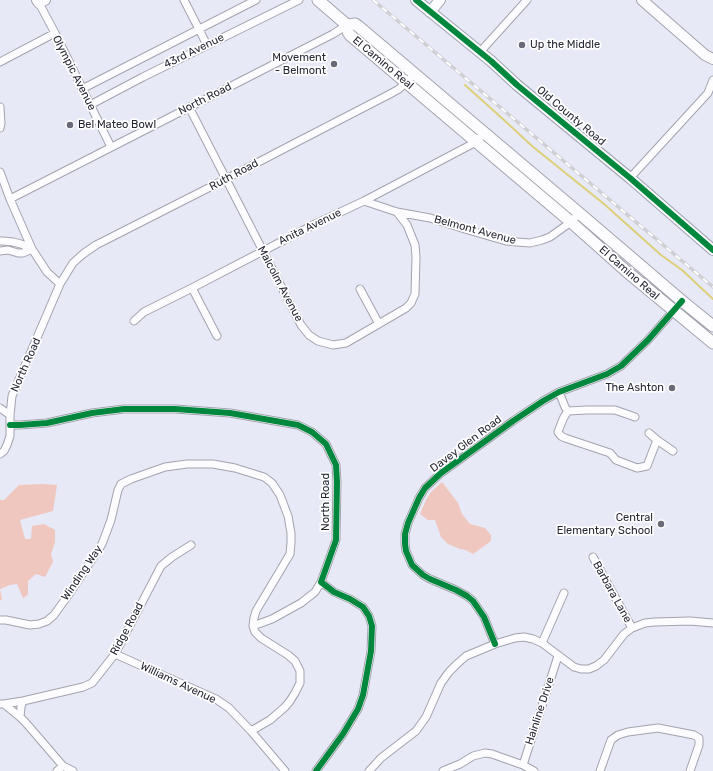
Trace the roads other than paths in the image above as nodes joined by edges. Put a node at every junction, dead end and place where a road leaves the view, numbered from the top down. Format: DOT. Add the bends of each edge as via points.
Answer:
graph roads {
  1 [pos="184,0"];
  2 [pos="256,0"];
  3 [pos="299,0"];
  4 [pos="318,0"];
  5 [pos="416,0"];
  6 [pos="440,0"];
  7 [pos="527,0"];
  8 [pos="642,0"];
  9 [pos="40,1"];
  10 [pos="430,12"];
  11 [pos="347,25"];
  12 [pos="199,29"];
  13 [pos="55,33"];
  14 [pos="207,44"];
  15 [pos="480,52"];
  16 [pos="713,59"];
  17 [pos="0,62"];
  18 [pos="415,74"];
  19 [pos="713,80"];
  20 [pos="406,83"];
  21 [pos="82,89"];
  22 [pos="90,105"];
  23 [pos="0,107"];
  24 [pos="189,107"];
  25 [pos="0,128"];
  26 [pos="484,133"];
  27 [pos="476,142"];
  28 [pos="111,147"];
  29 [pos="0,172"];
  30 [pos="630,178"];
  31 [pos="226,180"];
  32 [pos="10,199"];
  33 [pos="364,200"];
  34 [pos="397,212"];
  35 [pos="579,213"];
  36 [pos="571,222"];
  37 [pos="0,241"];
  38 [pos="32,249"];
  39 [pos="713,250"];
  40 [pos="0,251"];
  41 [pos="262,251"];
  42 [pos="60,284"];
  43 [pos="192,288"];
  44 [pos="360,289"];
  45 [pos="682,301"];
  46 [pos="673,310"];
  47 [pos="134,320"];
  48 [pos="379,324"];
  49 [pos="713,326"];
  50 [pos="217,336"];
  51 [pos="713,343"];
  52 [pos="559,392"];
  53 [pos="0,408"];
  54 [pos="568,411"];
  55 [pos="10,415"];
  56 [pos="635,417"];
  57 [pos="10,425"];
  58 [pos="649,433"];
  59 [pos="657,440"];
  60 [pos="673,451"];
  61 [pos="0,454"];
  62 [pos="191,545"];
  63 [pos="593,557"];
  64 [pos="321,582"];
  65 [pos="564,592"];
  66 [pos="0,620"];
  67 [pos="713,623"];
  68 [pos="253,626"];
  69 [pos="632,628"];
  70 [pos="542,643"];
  71 [pos="495,644"];
  72 [pos="115,654"];
  73 [pos="558,656"];
  74 [pos="23,701"];
  75 [pos="2,704"];
  76 [pos="20,717"];
  77 [pos="251,732"];
  78 [pos="522,765"];
  79 [pos="63,766"];
  80 [pos="57,771"];
  81 [pos="73,771"];
  82 [pos="285,771"];
  83 [pos="316,771"];
  84 [pos="369,771"];
  85 [pos="443,771"];
  86 [pos="534,771"];
  87 [pos="600,771"];
  88 [pos="690,771"];
  1 -- 12 [label="street"];
  2 -- 12 [label="street, 43rd Avenue"];
  3 -- 14 [label="street, 43rd Avenue"];
  4 -- 11 [label="main road"];
  5 -- 10 [label="street, Old County Road"];
  6 -- 10 [label="street"];
  7 -- 15 [label="street"];
  8 -- 16 [label="street" via="705,55"];
  9 -- 13 [label="street, Olympic Avenue"];
  10 -- 15 [label="street, Old County Road"];
  11 -- 18 [label="main road, El Camino Real" via="358,26"];
  11 -- 20 [label="main road, El Camino Real" via="350,35"];
  11 -- 24 [label="street, North Road"];
  12 -- 14 [label="street"];
  12 -- 21 [label="street, 43rd Avenue"];
  13 -- 17 [label="street"];
  13 -- 21 [label="street, Olympic Avenue"];
  14 -- 22 [label="street, 43rd Avenue"];
  15 -- 30 [label="street, Old County Road"];
  18 -- 20 [label="street, Ruth Road"];
  18 -- 26 [label="main road, El Camino Real"];
  19 -- 30 [label="street" via="708,93"];
  20 -- 27 [label="main road, El Camino Real"];
  20 -- 31 [label="street, Ruth Road" via="379,100"];
  21 -- 22 [label="street, Olympic Avenue"];
  22 -- 28 [label="street, Olympic Avenue"];
  23 -- 25 [label="street"];
  24 -- 28 [label="street, North Road"];
  24 -- 31 [label="street, Malcolm Avenue"];
  26 -- 27 [label="street, Anita Avenue"];
  26 -- 35 [label="main road, El Camino Real"];
  27 -- 33 [label="street, Anita Avenue"];
  27 -- 36 [label="main road, El Camino Real"];
  28 -- 32 [label="street, North Road"];
  29 -- 32 [label="street"];
  30 -- 39 [label="street, Old County Road"];
  31 -- 41 [label="street, Malcolm Avenue"];
  31 -- 42 [label="street, Ruth Road" via="83,254 73,263"];
  32 -- 38 [label="street"];
  33 -- 34 [label="street, Belmont Avenue"];
  33 -- 41 [label="street, Anita Avenue"];
  34 -- 36 [label="street, Belmont Avenue" via="430,218 506,241 530,243 557,233"];
  34 -- 48 [label="street, Malcolm Avenue" via="407,225 415,245 414,294 406,308"];
  35 -- 36 [label="street, Belmont Avenue"];
  35 -- 45 [label="main road, El Camino Real"];
  36 -- 46 [label="main road, El Camino Real"];
  37 -- 38 [label="street" via="21,244"];
  38 -- 40 [label="street" via="23,253"];
  38 -- 42 [label="street" via="47,272"];
  41 -- 43 [label="street, Anita Avenue"];
  41 -- 48 [label="street, Malcolm Avenue" via="301,325 318,341 333,345 346,343"];
  42 -- 55 [label="street, North Road" via="12,396"];
  43 -- 47 [label="street, Anita Avenue" via="144,312"];
  43 -- 50 [label="street"];
  44 -- 48 [label="street"];
  45 -- 46 [label="street, Davey Glen Road"];
  45 -- 49 [label="main road, El Camino Real"];
  46 -- 51 [label="main road, El Camino Real"];
  46 -- 52 [label="street, Davey Glen Road" via="648,340 621,366"];
  52 -- 54 [label="street"];
  52 -- 71 [label="street, Davey Glen Road" via="513,421 425,488 405,534 406,550 412,565 430,579 470,598 484,617"];
  53 -- 55 [label="street"];
  54 -- 56 [label="street" via="615,410"];
  54 -- 59 [label="street" via="560,424 558,432 561,436 610,453 616,460 638,468 647,466"];
  55 -- 57 [label="street, North Road"];
  57 -- 61 [label="street" via="7,445"];
  57 -- 64 [label="street, North Road" via="47,423 124,409 175,409 237,415 298,425 312,432 326,444 336,465 336,540"];
  58 -- 59 [label="street"];
  59 -- 60 [label="street"];
  62 -- 72 [label="street, Ridge Road" via="161,566"];
  63 -- 69 [label="street, Barbara Lane"];
  64 -- 68 [label="street" via="315,592 301,602 272,619"];
  64 -- 83 [label="street" via="334,592 363,606 372,626 371,651 358,709"];
  65 -- 70 [label="street"];
  66 -- 68 [label="street, Winding Way" via="39,624 54,615 102,544 121,484 165,467 213,464 264,477 280,495 288,516 291,533 290,554 256,611"];
  67 -- 69 [label="street" via="655,622"];
  68 -- 77 [label="street" via="261,638 296,661 300,671 300,683 285,707"];
  69 -- 73 [label="street" via="624,634 604,660 589,669 574,667"];
  70 -- 71 [label="street" via="532,639 515,638"];
  70 -- 73 [label="street"];
  71 -- 84 [label="street" via="466,656 453,668 441,683 426,717 416,731 381,758"];
  72 -- 74 [label="street, Ridge Road" via="92,683"];
  72 -- 77 [label="street, Williams Avenue" via="216,699"];
  73 -- 78 [label="street, Hainline Drive"];
  74 -- 75 [label="street, Ridge Road"];
  74 -- 76 [label="street"];
  75 -- 76 [label="street"];
  76 -- 79 [label="street"];
  77 -- 82 [label="street, Williams Avenue"];
  78 -- 85 [label="street" via="485,753"];
  78 -- 86 [label="street"];
  79 -- 80 [label="street"];
  79 -- 81 [label="street"];
  87 -- 88 [label="street" via="612,740 618,735 658,728 699,738"];
}
